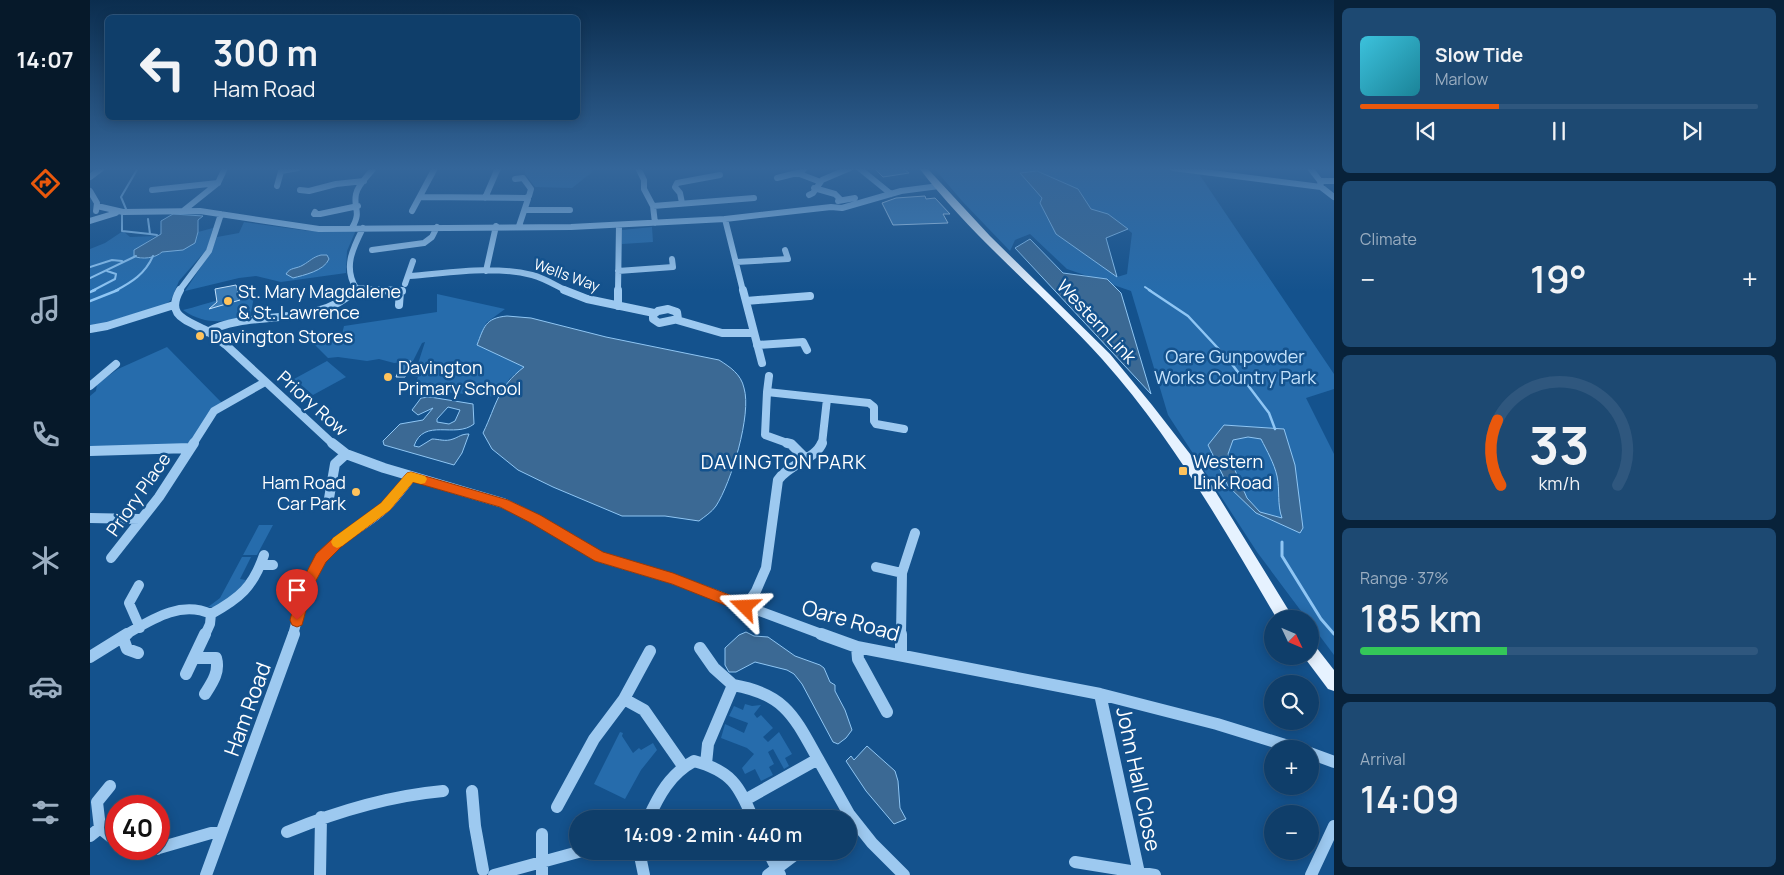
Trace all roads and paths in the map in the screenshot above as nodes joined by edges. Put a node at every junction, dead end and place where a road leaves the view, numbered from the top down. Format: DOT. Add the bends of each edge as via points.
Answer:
graph roads {
  1 [pos="97,209"];
  2 [pos="110,209"];
  3 [pos="186,209"];
  4 [pos="345,209"];
  5 [pos="358,209"];
  6 [pos="653,209"];
  7 [pos="823,209"];
  8 [pos="960,209"];
  9 [pos="525,210"];
  10 [pos="570,210"];
  11 [pos="183,211"];
  12 [pos="124,212"];
  13 [pos="315,212"];
  14 [pos="221,214"];
  15 [pos="725,219"];
  16 [pos="90,220"];
  17 [pos="655,223"];
  18 [pos="619,224"];
  19 [pos="496,226"];
  20 [pos="519,226"];
  21 [pos="437,227"];
  22 [pos="352,228"];
  23 [pos="363,228"];
  24 [pos="372,250"];
  25 [pos="785,250"];
  26 [pos="672,259"];
  27 [pos="414,261"];
  28 [pos="736,262"];
  29 [pos="486,271"];
  30 [pos="618,271"];
  31 [pos="409,276"];
  32 [pos="356,288"];
  33 [pos="402,289"];
  34 [pos="810,297"];
  35 [pos="746,301"];
  36 [pos="174,305"];
  37 [pos="399,305"];
  38 [pos="618,306"];
  39 [pos="654,313"];
  40 [pos="676,320"];
  41 [pos="90,329"];
  42 [pos="207,332"];
  43 [pos="754,333"];
  44 [pos="757,345"];
  45 [pos="807,350"];
  46 [pos="762,363"];
  47 [pos="116,364"];
  48 [pos="769,376"];
  49 [pos="266,382"];
  50 [pos="90,387"];
  51 [pos="767,392"];
  52 [pos="90,393"];
  53 [pos="827,399"];
  54 [pos="904,429"];
  55 [pos="190,448"];
  56 [pos="90,451"];
  57 [pos="346,454"];
  58 [pos="805,458"];
  59 [pos="411,476"];
  60 [pos="328,504"];
  61 [pos="90,518"];
  62 [pos="140,519"];
  63 [pos="915,532"];
  64 [pos="111,558"];
  65 [pos="273,565"];
  66 [pos="876,567"];
  67 [pos="902,573"];
  68 [pos="139,585"];
  69 [pos="745,607"];
  70 [pos="1280,610"];
  71 [pos="211,614"];
  72 [pos="140,628"];
  73 [pos="122,638"];
  74 [pos="858,647"];
  75 [pos="700,648"];
  76 [pos="650,651"];
  77 [pos="138,653"];
  78 [pos="901,655"];
  79 [pos="90,657"];
  80 [pos="195,658"];
  81 [pos="1319,664"];
  82 [pos="186,674"];
  83 [pos="1334,683"];
  84 [pos="733,685"];
  85 [pos="206,694"];
  86 [pos="1100,694"];
  87 [pos="624,698"];
  88 [pos="888,712"];
  89 [pos="1269,740"];
  90 [pos="1319,756"];
  91 [pos="818,759"];
  92 [pos="1334,762"];
  93 [pos="706,764"];
  94 [pos="683,766"];
  95 [pos="110,786"];
  96 [pos="472,790"];
  97 [pos="443,791"];
  98 [pos="745,800"];
  99 [pos="557,807"];
  100 [pos="652,810"];
  101 [pos="749,810"];
  102 [pos="843,810"];
  103 [pos="322,817"];
  104 [pos="1334,826"];
  105 [pos="857,827"];
  106 [pos="95,832"];
  107 [pos="287,832"];
  108 [pos="220,833"];
  109 [pos="542,834"];
  110 [pos="170,846"];
  111 [pos="569,857"];
  112 [pos="641,860"];
  113 [pos="771,860"];
  114 [pos="790,860"];
  115 [pos="1075,862"];
  116 [pos="542,869"];
  117 [pos="775,873"];
  118 [pos="1139,873"];
  119 [pos="492,874"];
  120 [pos="206,875"];
  121 [pos="320,875"];
  122 [pos="644,875"];
  123 [pos="904,875"];
  124 [pos="1155,875"];
  125 [pos="1310,875"];
  1 -- 16 [label="street"];
  2 -- 12 [label="street"];
  3 -- 11 [label="street"];
  4 -- 13 [label="street" via="320,214"];
  5 -- 22 [label="street"];
  6 -- 17 [label="street"];
  7 -- 15 [label="street"];
  8 -- 70 [label="main road, Western Link" via="1106,357 1148,408 1196,472"];
  9 -- 10 [label="street"];
  9 -- 20 [label="street"];
  11 -- 12 [label="street"];
  11 -- 14 [label="street"];
  12 -- 16 [label="street"];
  14 -- 22 [label="street" via="309,228"];
  14 -- 36 [label="street" via="210,250 187,277"];
  15 -- 17 [label="street"];
  15 -- 28 [label="street"];
  17 -- 18 [label="street"];
  18 -- 20 [label="street"];
  18 -- 30 [label="street"];
  19 -- 20 [label="street"];
  19 -- 21 [label="street"];
  19 -- 29 [label="street"];
  21 -- 23 [label="street"];
  21 -- 24 [label="street" via="424,244 380,252"];
  22 -- 23 [label="street"];
  23 -- 32 [label="street" via="349,258 350,282"];
  25 -- 28 [label="street" via="788,259"];
  26 -- 30 [label="street" via="673,267"];
  27 -- 31 [label="street"];
  28 -- 35 [label="street"];
  29 -- 31 [label="street, Wells Way"];
  29 -- 38 [label="street, Wells Way" via="534,276 570,294"];
  30 -- 38 [label="street"];
  31 -- 33 [label="street"];
  32 -- 33 [label="street"];
  32 -- 42 [label="street" via="350,297 335,305 228,324"];
  33 -- 37 [label="street"];
  34 -- 35 [label="street"];
  35 -- 43 [label="street"];
  36 -- 41 [label="street"];
  36 -- 42 [label="street, Priory Row" via="180,318"];
  38 -- 39 [label="street, Wells Way"];
  39 -- 40 [label="street, Wells Way" via="652,318 656,322"];
  39 -- 40 [label="street, Wells Way" via="671,309 678,313"];
  40 -- 43 [label="street, Wells Way" via="722,333"];
  42 -- 49 [label="street, Priory Row"];
  43 -- 44 [label="street"];
  44 -- 45 [label="street" via="803,342"];
  44 -- 46 [label="street"];
  47 -- 50 [label="street"];
  48 -- 51 [label="street"];
  49 -- 55 [label="street, Priory Place" via="218,408"];
  49 -- 57 [label="street, Priory Row"];
  50 -- 52 [label="street"];
  51 -- 53 [label="street"];
  51 -- 58 [label="street" via="765,435 791,444"];
  53 -- 54 [label="street" via="870,403 874,407 876,424"];
  53 -- 58 [label="street" via="822,445"];
  55 -- 56 [label="street"];
  55 -- 62 [label="street, Priory Place" via="159,497"];
  57 -- 59 [label="street, Priory Row"];
  57 -- 60 [label="street" via="335,464"];
  58 -- 69 [label="street" via="786,469 778,480 764,573"];
  59 -- 69 [label="street, Oare Road" via="503,503 599,557 673,579"];
  59 -- 108 [label="street, Ham Road" via="386,507 336,543 313,570 293,636"];
  61 -- 62 [label="street"];
  62 -- 64 [label="street, Priory Place"];
  63 -- 67 [label="street"];
  65 -- 71 [label="street" via="263,560 243,596"];
  66 -- 67 [label="street"];
  67 -- 78 [label="street"];
  68 -- 72 [label="street" via="129,603"];
  69 -- 74 [label="street, Oare Road"];
  71 -- 72 [label="street" via="184,608"];
  71 -- 80 [label="street"];
  72 -- 73 [label="street"];
  73 -- 77 [label="street" via="127,649"];
  73 -- 79 [label="street"];
  74 -- 78 [label="street, Oare Road"];
  74 -- 88 [label="street" via="858,659"];
  75 -- 84 [label="street" via="714,668"];
  76 -- 87 [label="street"];
  78 -- 86 [label="street, Oare Road"];
  80 -- 82 [label="street"];
  80 -- 85 [label="street" via="216,658 218,662 218,670"];
  81 -- 83 [label="main road"];
  84 -- 91 [label="street" via="765,691 780,702 794,717"];
  84 -- 93 [label="street" via="708,744"];
  86 -- 89 [label="street, Oare Road"];
  86 -- 118 [label="street, John Hall Close"];
  87 -- 94 [label="street" via="644,710"];
  87 -- 99 [label="street" via="594,739"];
  90 -- 92 [label="street"];
  91 -- 98 [label="street"];
  91 -- 102 [label="street"];
  93 -- 94 [label="street" via="694,761"];
  93 -- 98 [label="street" via="719,768 732,778"];
  94 -- 100 [label="street"];
  95 -- 106 [label="street" via="97,802"];
  96 -- 119 [label="street" via="475,826"];
  97 -- 103 [label="street" via="402,794"];
  98 -- 101 [label="street"];
  103 -- 107 [label="street"];
  103 -- 121 [label="street"];
  104 -- 125 [label="street"];
  105 -- 123 [label="street"];
  108 -- 110 [label="street" via="211,832"];
  108 -- 120 [label="street, Ham Road"];
  109 -- 116 [label="street"];
  111 -- 116 [label="street"];
  112 -- 122 [label="street"];
  113 -- 117 [label="street"];
  114 -- 117 [label="street"];
  115 -- 118 [label="street, John Hall Close"];
  116 -- 119 [label="street"];
  118 -- 124 [label="street, John Hall Close"];
}
